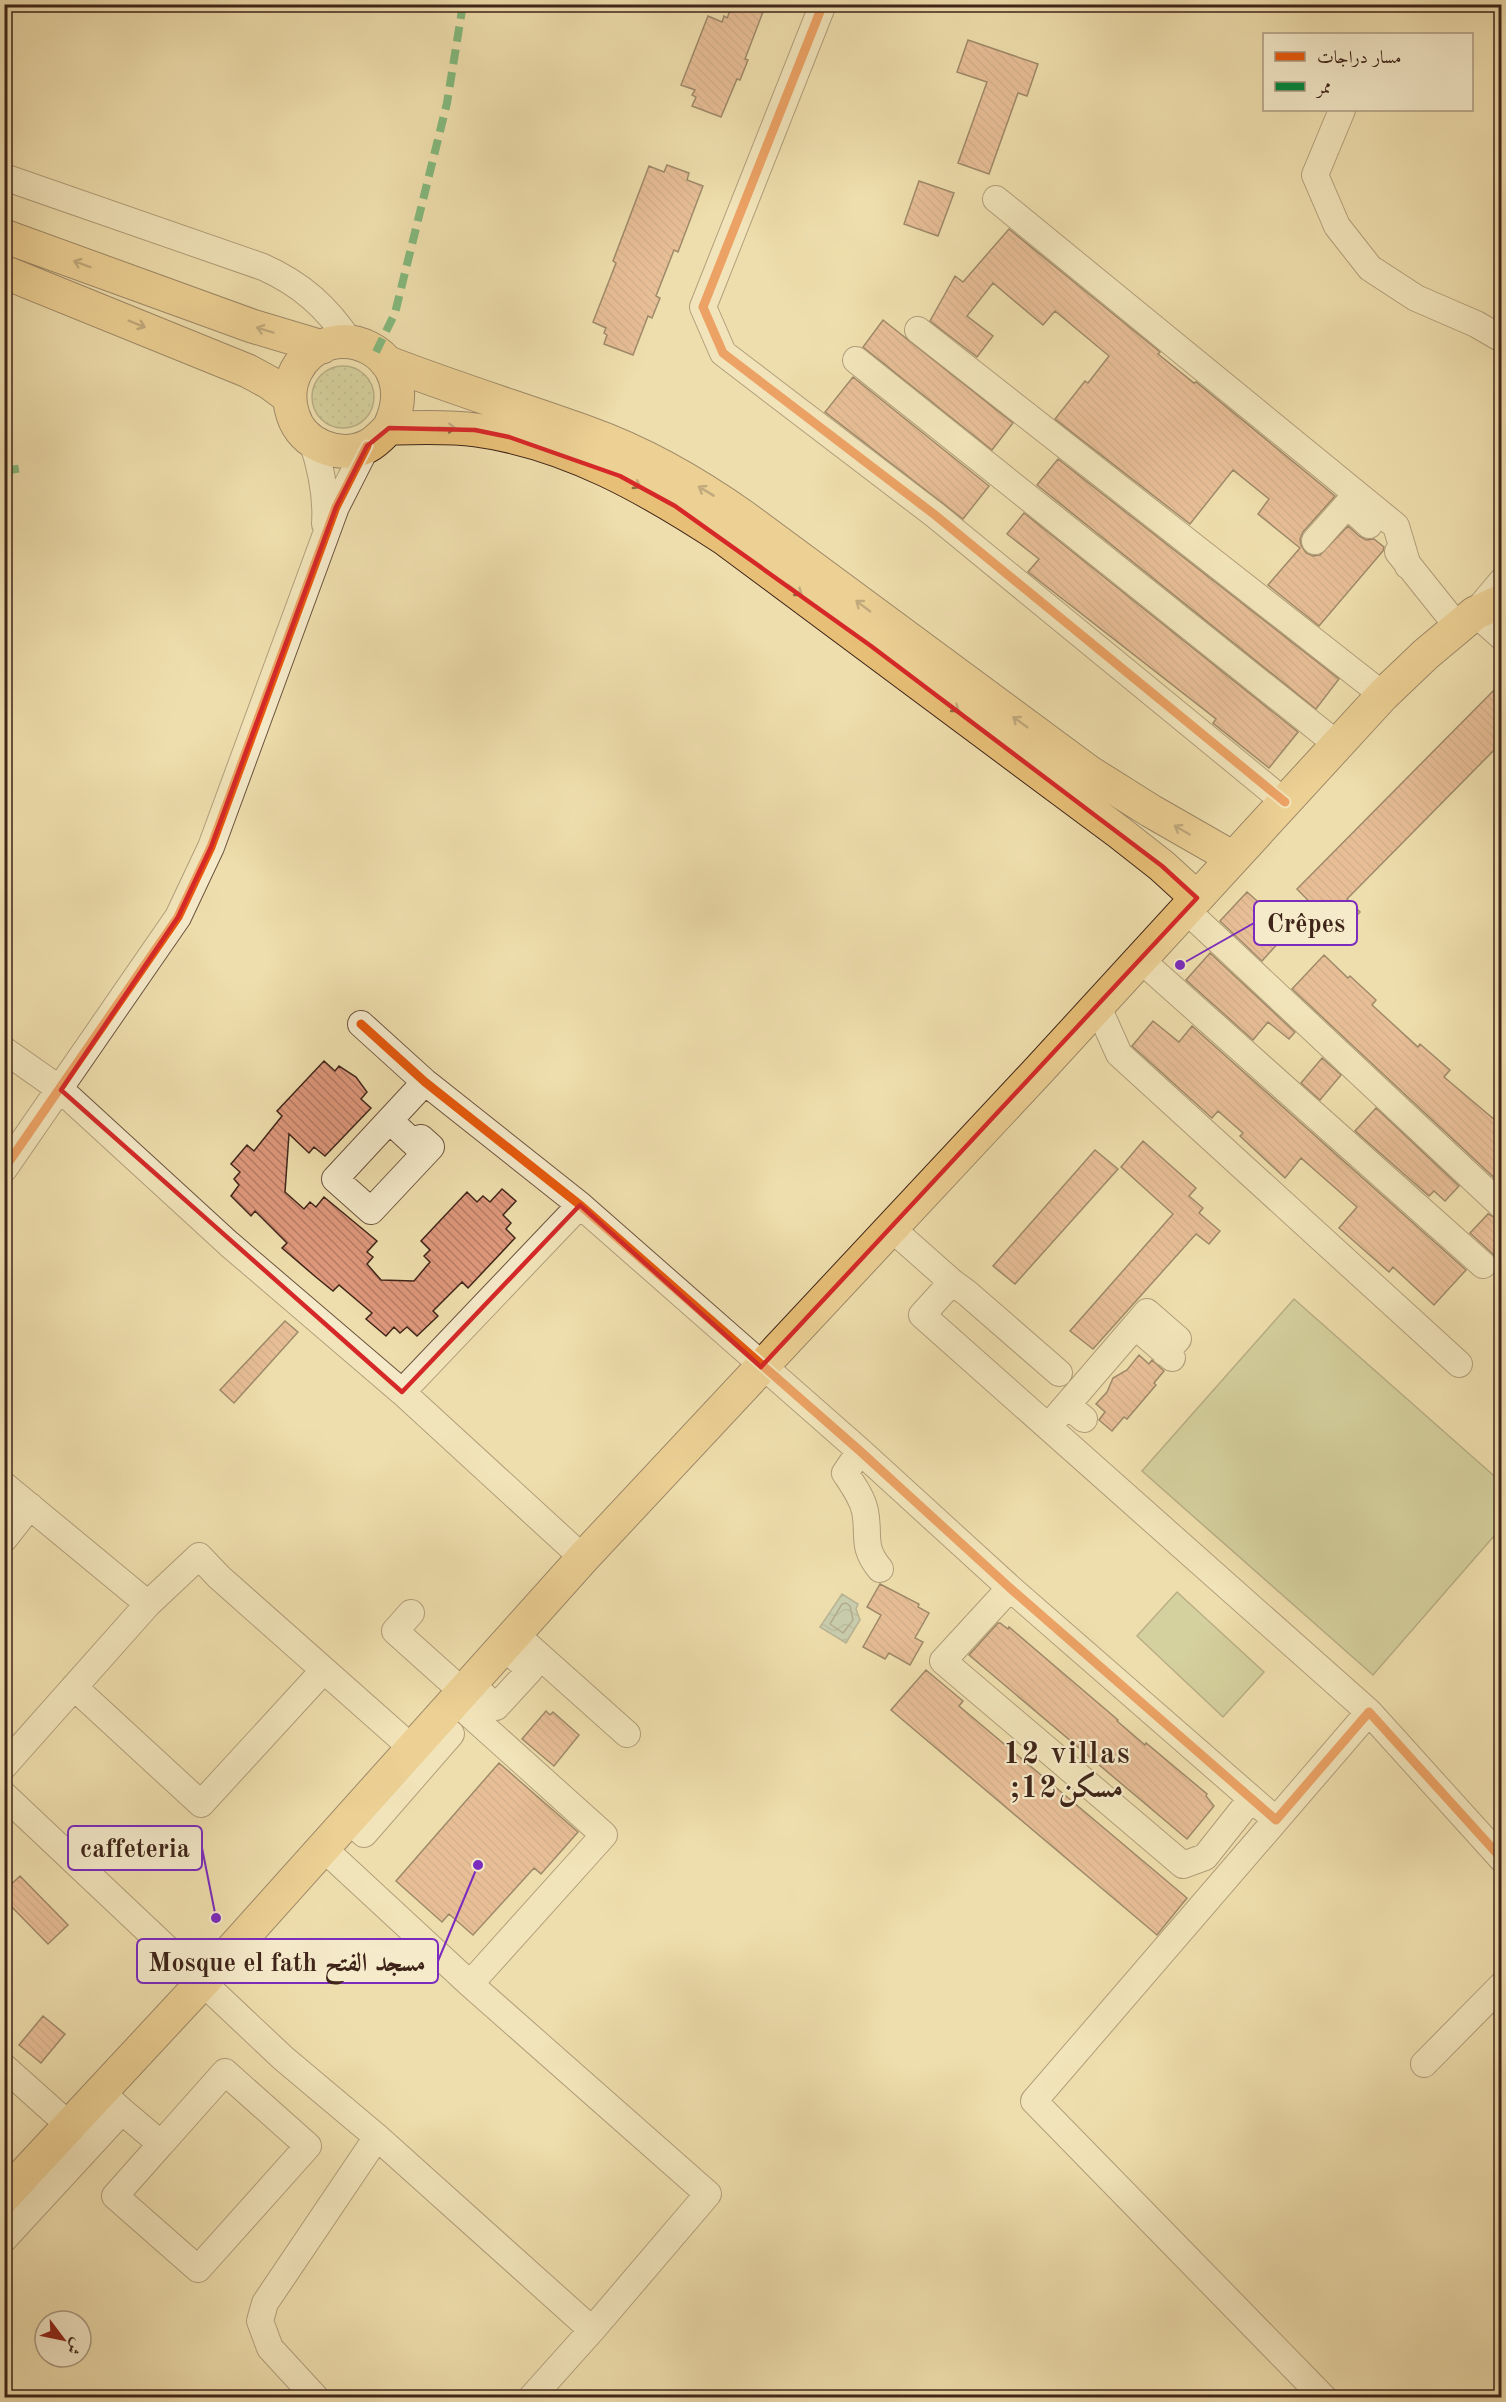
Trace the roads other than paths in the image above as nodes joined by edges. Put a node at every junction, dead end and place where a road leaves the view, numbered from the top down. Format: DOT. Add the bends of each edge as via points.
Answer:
graph roads {
  1 [pos="823,4"];
  2 [pos="1342,111"];
  3 [pos="4,177"];
  4 [pos="996,199"];
  5 [pos="4,236"];
  6 [pos="4,272"];
  7 [pos="918,330"];
  8 [pos="1502,339"];
  9 [pos="336,344"];
  10 [pos="856,360"];
  11 [pos="386,362"];
  12 [pos="290,398"];
  13 [pos="378,437"];
  14 [pos="312,441"];
  15 [pos="324,539"];
  16 [pos="1315,541"];
  17 [pos="1408,566"];
  18 [pos="1502,581"];
  19 [pos="1478,614"];
  20 [pos="1502,637"];
  21 [pos="1383,695"];
  22 [pos="1338,745"];
  23 [pos="1285,802"];
  24 [pos="1233,858"];
  25 [pos="1192,904"];
  26 [pos="1141,960"];
  27 [pos="1098,1007"];
  28 [pos="361,1024"];
  29 [pos="4,1050"];
  30 [pos="425,1082"];
  31 [pos="61,1090"];
  32 [pos="390,1121"];
  33 [pos="4,1169"];
  34 [pos="580,1205"];
  35 [pos="1502,1206"];
  36 [pos="891,1228"];
  37 [pos="1483,1265"];
  38 [pos="952,1282"];
  39 [pos="1169,1356"];
  40 [pos="1460,1364"];
  41 [pos="761,1367"];
  42 [pos="1059,1373"];
  43 [pos="402,1392"];
  44 [pos="1048,1427"];
  45 [pos="860,1451"];
  46 [pos="4,1485"];
  47 [pos="30,1506"];
  48 [pos="4,1539"];
  49 [pos="583,1558"];
  50 [pos="880,1569"];
  51 [pos="1010,1588"];
  52 [pos="148,1604"];
  53 [pos="411,1613"];
  54 [pos="509,1640"];
  55 [pos="324,1670"];
  56 [pos="74,1687"];
  57 [pos="457,1700"];
  58 [pos="1369,1712"];
  59 [pos="627,1734"];
  60 [pos="413,1749"];
  61 [pos="4,1766"];
  62 [pos="4,1795"];
  63 [pos="1251,1799"];
  64 [pos="348,1820"];
  65 [pos="1276,1820"];
  66 [pos="322,1846"];
  67 [pos="1502,1859"];
  68 [pos="202,1983"];
  69 [pos="470,1984"];
  70 [pos="1502,1985"];
  71 [pos="1424,2064"];
  72 [pos="4,2067"];
  73 [pos="112,2102"];
  74 [pos="70,2126"];
  75 [pos="377,2137"];
  76 [pos="161,2144"];
  77 [pos="4,2196"];
  78 [pos="4,2239"];
  79 [pos="592,2330"];
  80 [pos="316,2397"];
  81 [pos="532,2397"];
  82 [pos="1324,2397"];
  1 -- 23 [label="street" via="703,307 723,352 935,515"];
  2 -- 8 [label="street" via="1314,175 1336,226 1370,268 1416,298"];
  3 -- 9 [label="street" via="285,276 322,304"];
  4 -- 17 [label="street" via="1396,526"];
  9 -- 5 [label="main road, one-way" via="252,326"];
  6 -- 12 [label="main road, one-way" via="238,366"];
  7 -- 21 [label="street"];
  9 -- 11 [label="main road" via="363,345"];
  9 -- 12 [label="main road" via="310,354 300,364 293,377"];
  10 -- 22 [label="street"];
  11 -- 13 [label="main road" via="396,377 399,394 397,412"];
  24 -- 11 [label="main road, one-way" via="1089,772 744,517 687,480 589,433"];
  12 -- 14 [label="main road" via="294,419"];
  13 -- 14 [label="main road" via="353,451 325,448"];
  13 -- 15 [label="street" via="350,476"];
  13 -- 25 [label="main road, one-way" via="476,430 508,437 563,452 620,476 675,506 734,545 1162,866"];
  14 -- 15 [label="street" via="324,489"];
  15 -- 31 [label="street" via="211,847 178,917"];
  16 -- 17 [label="street" via="1347,505 1392,544"];
  17 -- 19 [label="street"];
  18 -- 19 [label="street"];
  19 -- 20 [label="street"];
  19 -- 21 [label="main road" via="1426,654"];
  21 -- 22 [label="main road"];
  22 -- 23 [label="main road"];
  23 -- 24 [label="main road"];
  24 -- 25 [label="main road"];
  25 -- 26 [label="main road"];
  25 -- 35 [label="street"];
  26 -- 27 [label="main road"];
  26 -- 37 [label="street"];
  27 -- 36 [label="main road"];
  27 -- 40 [label="street" via="1119,1054"];
  28 -- 30 [label="street"];
  29 -- 31 [label="street"];
  30 -- 32 [label="street"];
  30 -- 34 [label="street"];
  31 -- 33 [label="street"];
  31 -- 43 [label="street" via="229,1244"];
  34 -- 41 [label="street"];
  34 -- 43 [label="street"];
  36 -- 38 [label="street"];
  36 -- 41 [label="main road"];
  38 -- 42 [label="street"];
  38 -- 44 [label="street" via="922,1315"];
  39 -- 44 [label="street" via="1140,1331 1123,1361 1113,1352 1076,1412"];
  41 -- 45 [label="street"];
  41 -- 49 [label="main road"];
  43 -- 49 [label="street"];
  44 -- 58 [label="street"];
  45 -- 50 [label="street" via="845,1473 860,1497 870,1557"];
  45 -- 51 [label="street"];
  46 -- 47 [label="street"];
  47 -- 48 [label="street"];
  47 -- 52 [label="street"];
  49 -- 54 [label="main road"];
  51 -- 63 [label="street"];
  51 -- 63 [label="street" via="943,1661 1183,1865 1205,1857"];
  52 -- 55 [label="street" via="199,1556"];
  52 -- 56 [label="street"];
  53 -- 57 [label="street" via="395,1631"];
  54 -- 57 [label="main road"];
  54 -- 59 [label="street"];
  55 -- 56 [label="street" via="201,1804"];
  55 -- 60 [label="street"];
  56 -- 61 [label="street"];
  57 -- 60 [label="main road"];
  57 -- 64 [label="street" via="451,1734 364,1834"];
  57 -- 69 [label="street" via="604,1834"];
  58 -- 65 [label="street"];
  58 -- 67 [label="street"];
  60 -- 64 [label="main road"];
  62 -- 68 [label="street"];
  63 -- 65 [label="street"];
  64 -- 66 [label="main road"];
  65 -- 82 [label="street" via="1034,2101"];
  66 -- 68 [label="main road"];
  66 -- 69 [label="street"];
  68 -- 73 [label="main road"];
  68 -- 75 [label="street"];
  69 -- 79 [label="street" via="708,2194"];
  70 -- 71 [label="street"];
  72 -- 74 [label="street"];
  73 -- 74 [label="main road"];
  73 -- 76 [label="street"];
  73 -- 78 [label="street"];
  74 -- 77 [label="main road"];
  75 -- 79 [label="street"];
  75 -- 80 [label="street" via="262,2312 260,2321 270,2348"];
  76 -- 76 [label="street" via="116,2196 198,2269 308,2146 225,2072"];
  79 -- 81 [label="street"];
}
